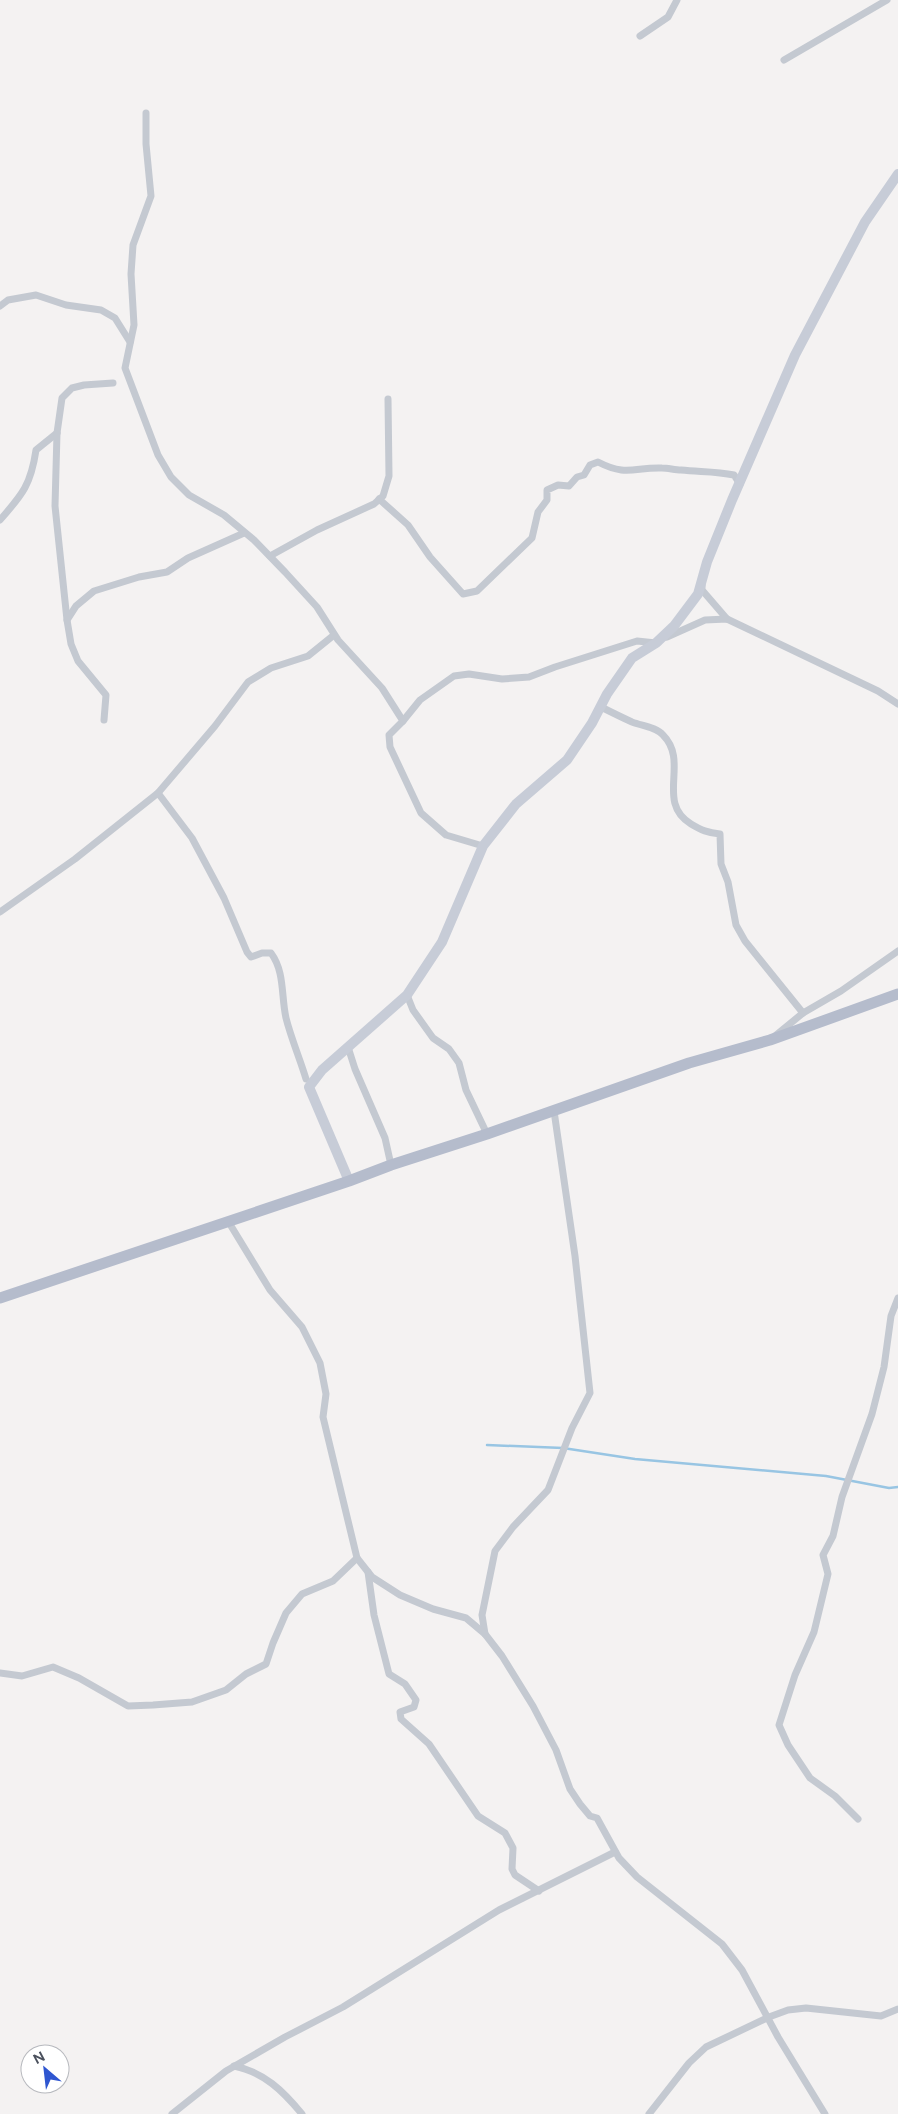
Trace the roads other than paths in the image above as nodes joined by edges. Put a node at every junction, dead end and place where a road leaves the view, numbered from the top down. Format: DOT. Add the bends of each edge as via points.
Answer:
graph roads {
  1 [pos="677,0"];
  2 [pos="887,0"];
  3 [pos="640,36"];
  4 [pos="784,60"];
  5 [pos="146,113"];
  6 [pos="898,174"];
  7 [pos="0,306"];
  8 [pos="130,342"];
  9 [pos="113,383"];
  10 [pos="388,399"];
  11 [pos="57,433"];
  12 [pos="740,484"];
  13 [pos="379,499"];
  14 [pos="0,520"];
  15 [pos="244,534"];
  16 [pos="270,556"];
  17 [pos="703,577"];
  18 [pos="726,619"];
  19 [pos="66,620"];
  20 [pos="334,635"];
  21 [pos="656,643"];
  22 [pos="898,704"];
  23 [pos="601,707"];
  24 [pos="104,720"];
  25 [pos="403,721"];
  26 [pos="158,794"];
  27 [pos="483,846"];
  28 [pos="0,912"];
  29 [pos="898,951"];
  30 [pos="898,994"];
  31 [pos="407,995"];
  32 [pos="803,1013"];
  33 [pos="770,1040"];
  34 [pos="348,1047"];
  35 [pos="306,1078"];
  36 [pos="554,1111"];
  37 [pos="487,1134"];
  38 [pos="391,1165"];
  39 [pos="349,1182"];
  40 [pos="228,1221"];
  41 [pos="0,1298"];
  42 [pos="898,1298"];
  43 [pos="357,1558"];
  44 [pos="368,1572"];
  45 [pos="486,1634"];
  46 [pos="0,1672"];
  47 [pos="858,1819"];
  48 [pos="615,1852"];
  49 [pos="539,1891"];
  50 [pos="898,2009"];
  51 [pos="769,2017"];
  52 [pos="234,2066"];
  53 [pos="172,2114"];
  54 [pos="302,2114"];
  55 [pos="649,2114"];
  56 [pos="825,2114"];
  1 -- 3 [label="street" via="668,17"];
  2 -- 4 [label="street"];
  5 -- 8 [label="street" via="151,196 138,227 131,256 134,317"];
  6 -- 12 [label="street" via="865,222 830,285 774,400"];
  7 -- 8 [label="street" via="8,300 36,296 101,310 115,318"];
  8 -- 15 [label="street" via="124,368 158,455 171,477 189,495 224,515"];
  9 -- 11 [label="street" via="72,388 62,398"];
  10 -- 13 [label="street" via="389,476"];
  11 -- 14 [label="street" via="36,450 32,476 21,496"];
  11 -- 19 [label="street" via="55,506"];
  12 -- 13 [label="street" via="734,475 715,470 661,468 629,472 611,469 598,462 590,465 584,475 577,477 569,486 558,485 547,490 547,500 538,512 532,538 477,591 463,594 430,557 408,525"];
  12 -- 17 [label="street"];
  13 -- 16 [label="street"];
  15 -- 16 [label="street"];
  15 -- 19 [label="street" via="188,558 167,572 94,591 76,606"];
  16 -- 20 [label="street" via="316,607"];
  17 -- 18 [label="street" via="702,590"];
  17 -- 21 [label="street" via="698,594 674,626"];
  18 -- 21 [label="street" via="705,620"];
  18 -- 22 [label="street" via="878,691"];
  19 -- 24 [label="street" via="78,661 106,695"];
  20 -- 25 [label="street" via="382,688"];
  20 -- 26 [label="street" via="308,656 271,668 248,682"];
  21 -- 23 [label="street" via="632,658"];
  21 -- 25 [label="street" via="637,641 529,678 454,676 420,700"];
  23 -- 27 [label="street" via="567,760 516,804"];
  23 -- 32 [label="street" via="665,736 675,761 673,802 676,810 683,819 704,832 720,834 721,864 736,925 745,941"];
  25 -- 27 [label="street" via="389,735 390,747 419,809 446,836"];
  26 -- 28 [label="street"];
  26 -- 35 [label="street" via="192,838 224,898 247,952 251,956 271,953 276,961 286,1018"];
  27 -- 31 [label="street" via="442,942"];
  29 -- 32 [label="street"];
  30 -- 33 [label="main road"];
  31 -- 34 [label="street"];
  31 -- 37 [label="street" via="433,1038 449,1049 459,1063 466,1090"];
  32 -- 33 [label="street"];
  33 -- 36 [label="main road" via="689,1063"];
  34 -- 38 [label="street" via="385,1138"];
  34 -- 39 [label="street" via="322,1070 309,1087"];
  36 -- 37 [label="main road"];
  36 -- 45 [label="street" via="590,1393 572,1428 548,1490 513,1527 495,1552 482,1615"];
  37 -- 38 [label="main road"];
  38 -- 39 [label="main road"];
  39 -- 40 [label="main road"];
  40 -- 41 [label="main road"];
  40 -- 43 [label="street" via="270,1290 302,1327 320,1363 326,1394 323,1417"];
  42 -- 47 [label="street" via="891,1316 884,1367 872,1414 842,1497 833,1536 823,1555 828,1574 814,1632 795,1675 779,1725 810,1778 835,1796"];
  43 -- 44 [label="street"];
  43 -- 46 [label="street" via="333,1581 302,1594 286,1613 266,1664 246,1674 226,1690 192,1702 128,1706 53,1667 22,1676"];
  44 -- 45 [label="street" via="400,1595 466,1618"];
  44 -- 49 [label="street" via="374,1615 389,1674 405,1684 416,1700 414,1706 400,1712 401,1719 429,1744 478,1816 505,1833 512,1848 512,1869"];
  45 -- 48 [label="street" via="533,1706 556,1750 570,1789 600,1823"];
  48 -- 49 [label="street"];
  48 -- 51 [label="street" via="648,1888 722,1944 742,1970"];
  49 -- 52 [label="street" via="499,1910 343,2007"];
  50 -- 51 [label="street" via="881,2016 806,2008"];
  51 -- 55 [label="street" via="706,2047 689,2063"];
  51 -- 56 [label="street"];
  52 -- 53 [label="street"];
  52 -- 54 [label="street" via="252,2070 271,2082"];
}
